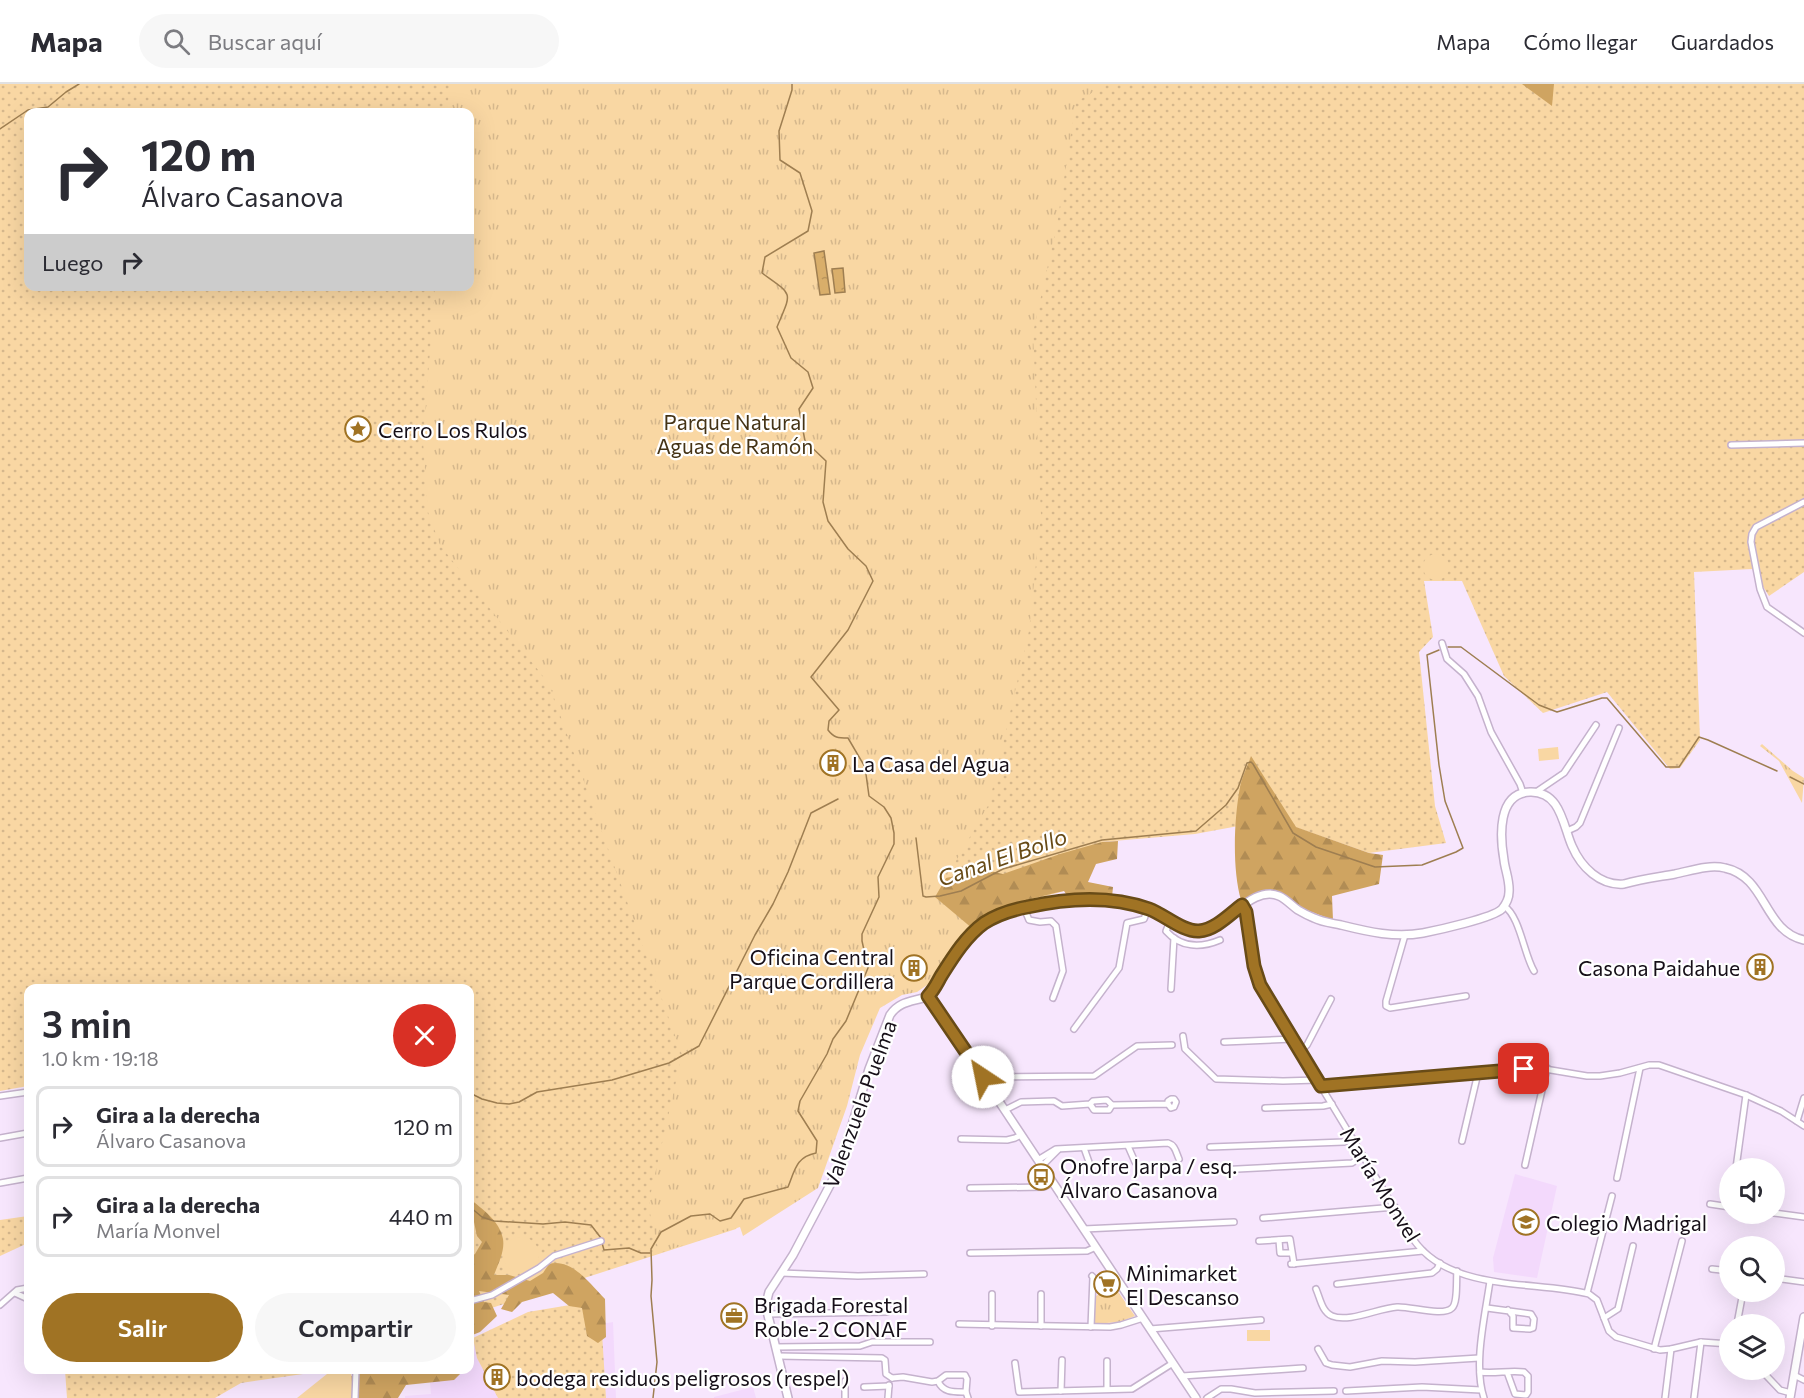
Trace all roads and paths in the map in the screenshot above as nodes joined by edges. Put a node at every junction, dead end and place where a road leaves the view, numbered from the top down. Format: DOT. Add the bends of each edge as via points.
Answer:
graph roads {
  1 [pos="1804,443"];
  2 [pos="1731,445"];
  3 [pos="1804,502"];
  4 [pos="1804,633"];
  5 [pos="1442,643"];
  6 [pos="1596,725"];
  7 [pos="1619,728"];
  8 [pos="1536,792"];
  9 [pos="1523,793"];
  10 [pos="1567,831"];
  11 [pos="1242,905"];
  12 [pos="1504,906"];
  13 [pos="1024,908"];
  14 [pos="1148,909"];
  15 [pos="1171,919"];
  16 [pos="1405,935"];
  17 [pos="1174,938"];
  18 [pos="1220,940"];
  19 [pos="1804,940"];
  20 [pos="1534,971"];
  21 [pos="1171,989"];
  22 [pos="928,996"];
  23 [pos="1466,996"];
  24 [pos="1053,998"];
  25 [pos="1331,999"];
  26 [pos="1074,1029"];
  27 [pos="1184,1036"];
  28 [pos="1293,1039"];
  29 [pos="1224,1041"];
  30 [pos="1172,1045"];
  31 [pos="1300,1052"];
  32 [pos="1548,1068"];
  33 [pos="1640,1068"];
  34 [pos="1478,1073"];
  35 [pos="983,1077"];
  36 [pos="1319,1083"];
  37 [pos="24,1093"];
  38 [pos="1746,1095"];
  39 [pos="0,1096"];
  40 [pos="1804,1098"];
  41 [pos="1090,1104"];
  42 [pos="1167,1104"];
  43 [pos="1332,1104"];
  44 [pos="1112,1105"];
  45 [pos="1265,1108"];
  46 [pos="1005,1110"];
  47 [pos="1797,1121"];
  48 [pos="1804,1126"];
  49 [pos="24,1134"];
  50 [pos="1021,1134"];
  51 [pos="0,1138"];
  52 [pos="961,1139"];
  53 [pos="1353,1139"];
  54 [pos="1462,1141"];
  55 [pos="1128,1146"];
  56 [pos="1210,1147"];
  57 [pos="1084,1148"];
  58 [pos="1363,1156"];
  59 [pos="1179,1158"];
  60 [pos="1737,1158"];
  61 [pos="1089,1162"];
  62 [pos="1135,1162"];
  63 [pos="1040,1163"];
  64 [pos="1525,1165"];
  65 [pos="1218,1170"];
  66 [pos="1617,1178"];
  67 [pos="24,1179"];
  68 [pos="1053,1182"];
  69 [pos="0,1183"];
  70 [pos="970,1188"];
  71 [pos="1612,1196"];
  72 [pos="1710,1204"];
  73 [pos="1719,1205"];
  74 [pos="1395,1207"];
  75 [pos="1785,1214"];
  76 [pos="1804,1217"];
  77 [pos="1263,1218"];
  78 [pos="1234,1222"];
  79 [pos="1084,1229"];
  80 [pos="1279,1240"];
  81 [pos="601,1241"];
  82 [pos="1259,1241"];
  83 [pos="1682,1241"];
  84 [pos="1634,1246"];
  85 [pos="1096,1247"];
  86 [pos="1423,1251"];
  87 [pos="970,1253"];
  88 [pos="1292,1253"];
  89 [pos="1440,1263"];
  90 [pos="1712,1269"];
  91 [pos="1719,1270"];
  92 [pos="1457,1271"];
  93 [pos="781,1274"];
  94 [pos="924,1275"];
  95 [pos="1092,1276"];
  96 [pos="1785,1279"];
  97 [pos="1490,1281"];
  98 [pos="1804,1282"];
  99 [pos="1337,1284"];
  100 [pos="24,1289"];
  101 [pos="1316,1289"];
  102 [pos="15,1293"];
  103 [pos="1587,1293"];
  104 [pos="992,1294"];
  105 [pos="1041,1294"];
  106 [pos="24,1297"];
  107 [pos="474,1300"];
  108 [pos="0,1305"];
  109 [pos="1486,1308"];
  110 [pos="1508,1311"];
  111 [pos="887,1312"];
  112 [pos="768,1314"];
  113 [pos="1804,1317"];
  114 [pos="1143,1318"];
  115 [pos="1604,1318"];
  116 [pos="1261,1320"];
  117 [pos="959,1324"];
  118 [pos="992,1326"];
  119 [pos="1041,1326"];
  120 [pos="1091,1327"];
  121 [pos="1150,1329"];
  122 [pos="930,1342"];
  123 [pos="1701,1342"];
  124 [pos="1719,1343"];
  125 [pos="776,1347"];
  126 [pos="1318,1349"];
  127 [pos="1654,1349"];
  128 [pos="1671,1349"];
  129 [pos="778,1356"];
  130 [pos="1479,1359"];
  131 [pos="1062,1360"];
  132 [pos="1107,1361"];
  133 [pos="1015,1363"];
  134 [pos="1173,1363"];
  135 [pos="1303,1368"];
  136 [pos="1480,1372"];
  137 [pos="1507,1372"];
  138 [pos="356,1374"];
  139 [pos="1182,1376"];
  140 [pos="1794,1376"];
  141 [pos="892,1378"];
  142 [pos="1770,1380"];
  143 [pos="1804,1380"];
  144 [pos="845,1381"];
  145 [pos="938,1381"];
  146 [pos="889,1386"];
  147 [pos="864,1387"];
  148 [pos="1107,1389"];
  149 [pos="1062,1390"];
  150 [pos="1334,1390"];
  151 [pos="1481,1390"];
  152 [pos="1346,1391"];
  153 [pos="967,1395"];
  154 [pos="1019,1395"];
  155 [pos="1790,1396"];
  156 [pos="356,1398"];
  157 [pos="788,1398"];
  158 [pos="845,1398"];
  159 [pos="888,1398"];
  160 [pos="1196,1398"];
  161 [pos="1207,1398"];
  162 [pos="1484,1398"];
  163 [pos="1665,1398"];
  164 [pos="1694,1398"];
  1 -- 2 [label="street"];
  3 -- 4 [label="street" via="1756,527 1751,542 1767,607"];
  5 -- 9 [label="street" via="1447,659 1464,674 1478,696 1491,732"];
  6 -- 8 [label="street" via="1564,773"];
  7 -- 10 [label="street" via="1580,823"];
  8 -- 9 [label="street"];
  8 -- 10 [label="street" via="1548,797 1558,808"];
  9 -- 12 [label="street" via="1511,800 1504,813 1502,844 1509,891"];
  10 -- 19 [label="street" via="1583,864 1608,883 1624,884 1712,867 1732,870 1752,885 1783,931"];
  11 -- 15 [label="street" via="1202,931 1186,929"];
  11 -- 16 [label="street" via="1267,894 1278,896 1317,920"];
  11 -- 28 [label="street, María Monvel" via="1257,976"];
  12 -- 16 [label="street" via="1490,916"];
  12 -- 20 [label="street" via="1515,920"];
  13 -- 14 [label="street" via="1079,899 1115,901"];
  13 -- 22 [label="street" via="999,915 978,928"];
  13 -- 24 [label="street" via="1029,920 1051,921 1056,926 1063,971"];
  14 -- 15 [label="street"];
  14 -- 26 [label="street" via="1144,919 1127,923 1119,968"];
  15 -- 17 [label="street" via="1166,931"];
  16 -- 23 [label="street" via="1386,1006"];
  17 -- 18 [label="street" via="1194,946"];
  17 -- 21 [label="street"];
  22 -- 35 [label="street"];
  22 -- 93 [label="street, Valenzuela Puelma" via="902,1003 890,1015 839,1168"];
  25 -- 31 [label="street"];
  27 -- 36 [label="street" via="1185,1049 1216,1079"];
  28 -- 29 [label="street"];
  28 -- 31 [label="street, María Monvel"];
  30 -- 35 [label="street" via="1137,1046 1095,1076"];
  31 -- 36 [label="street, María Monvel"];
  32 -- 33 [label="street" via="1594,1076"];
  32 -- 34 [label="street"];
  32 -- 64 [label="street"];
  33 -- 38 [label="street" via="1664,1066"];
  33 -- 66 [label="street"];
  34 -- 36 [label="street"];
  34 -- 54 [label="street"];
  35 -- 46 [label="street"];
  36 -- 43 [label="street, María Monvel"];
  37 -- 39 [label="street"];
  38 -- 47 [label="street"];
  38 -- 60 [label="street"];
  40 -- 47 [label="street"];
  41 -- 44 [label="street" via="1107,1100"];
  41 -- 44 [label="street" via="1094,1110 1109,1110"];
  41 -- 46 [label="street" via="1020,1102"];
  42 -- 44 [label="street"];
  43 -- 45 [label="street"];
  43 -- 53 [label="street, María Monvel"];
  46 -- 50 [label="street"];
  47 -- 48 [label="street"];
  49 -- 51 [label="street"];
  50 -- 52 [label="street" via="1008,1140"];
  50 -- 63 [label="street"];
  53 -- 56 [label="street"];
  53 -- 58 [label="street, María Monvel"];
  55 -- 57 [label="street"];
  55 -- 59 [label="street" via="1168,1143"];
  55 -- 62 [label="street"];
  57 -- 61 [label="street"];
  57 -- 63 [label="street" via="1060,1149"];
  58 -- 65 [label="street" via="1352,1162"];
  58 -- 74 [label="street, María Monvel"];
  63 -- 68 [label="street"];
  67 -- 69 [label="street"];
  68 -- 70 [label="street" via="1044,1187"];
  68 -- 79 [label="street"];
  71 -- 103 [label="street"];
  72 -- 73 [label="street"];
  74 -- 77 [label="street"];
  74 -- 86 [label="street, María Monvel"];
  75 -- 76 [label="street"];
  78 -- 79 [label="street"];
  79 -- 85 [label="street"];
  80 -- 82 [label="street"];
  80 -- 88 [label="street" via="1280,1253"];
  80 -- 88 [label="street" via="1290,1239"];
  81 -- 107 [label="street" via="554,1256 492,1295"];
  83 -- 127 [label="street"];
  84 -- 115 [label="street" via="1618,1309"];
  85 -- 87 [label="street" via="1087,1251"];
  85 -- 114 [label="street"];
  86 -- 88 [label="street" via="1292,1264"];
  86 -- 89 [label="street, María Monvel"];
  89 -- 92 [label="street, María Monvel"];
  89 -- 99 [label="street" via="1432,1273"];
  90 -- 91 [label="street"];
  92 -- 97 [label="street, María Monvel"];
  92 -- 101 [label="street" via="1455,1303 1452,1309 1440,1312 1398,1306 1335,1317 1325,1311"];
  93 -- 94 [label="street"];
  93 -- 112 [label="street, Valenzuela Puelma" via="766,1300"];
  95 -- 120 [label="street"];
  96 -- 98 [label="street"];
  97 -- 103 [label="street, María Monvel"];
  97 -- 109 [label="street"];
  100 -- 102 [label="street"];
  102 -- 106 [label="street"];
  102 -- 108 [label="street"];
  103 -- 115 [label="street" via="1596,1300"];
  104 -- 118 [label="street"];
  105 -- 119 [label="street"];
  109 -- 110 [label="street"];
  109 -- 130 [label="street"];
  110 -- 110 [label="street" via="1513,1317 1513,1328 1533,1328 1531,1314"];
  111 -- 112 [label="street"];
  112 -- 125 [label="street, Valenzuela Puelma"];
  113 -- 140 [label="street"];
  114 -- 120 [label="street" via="1121,1325"];
  114 -- 121 [label="street"];
  115 -- 127 [label="street" via="1613,1335"];
  116 -- 121 [label="street"];
  117 -- 118 [label="street"];
  118 -- 119 [label="street"];
  119 -- 120 [label="street"];
  121 -- 134 [label="street"];
  122 -- 125 [label="street"];
  123 -- 124 [label="street"];
  123 -- 128 [label="street"];
  123 -- 164 [label="street"];
  125 -- 129 [label="street, Valenzuela Puelma"];
  126 -- 130 [label="street" via="1326,1363 1350,1367 1382,1361"];
  127 -- 128 [label="street"];
  128 -- 163 [label="street"];
  129 -- 141 [label="street" via="882,1358 886,1374"];
  129 -- 157 [label="street, Valenzuela Puelma"];
  130 -- 136 [label="street"];
  131 -- 149 [label="street"];
  132 -- 148 [label="street"];
  133 -- 154 [label="street"];
  134 -- 139 [label="street"];
  134 -- 148 [label="street" via="1132,1389"];
  135 -- 139 [label="street"];
  136 -- 137 [label="street"];
  136 -- 151 [label="street"];
  137 -- 137 [label="street" via="1515,1394 1526,1395 1527,1374"];
  138 -- 156 [label="street"];
  139 -- 160 [label="street"];
  140 -- 143 [label="street"];
  140 -- 155 [label="street"];
  141 -- 145 [label="street"];
  141 -- 146 [label="street"];
  142 -- 155 [label="street"];
  144 -- 158 [label="street"];
  145 -- 153 [label="street" via="943,1392"];
  145 -- 153 [label="street" via="946,1375 964,1375"];
  146 -- 147 [label="street"];
  146 -- 159 [label="street"];
  148 -- 149 [label="street"];
  149 -- 154 [label="street"];
  150 -- 161 [label="street" via="1255,1393 1221,1389"];
  151 -- 152 [label="street" via="1422,1387"];
  151 -- 162 [label="street"];
}
